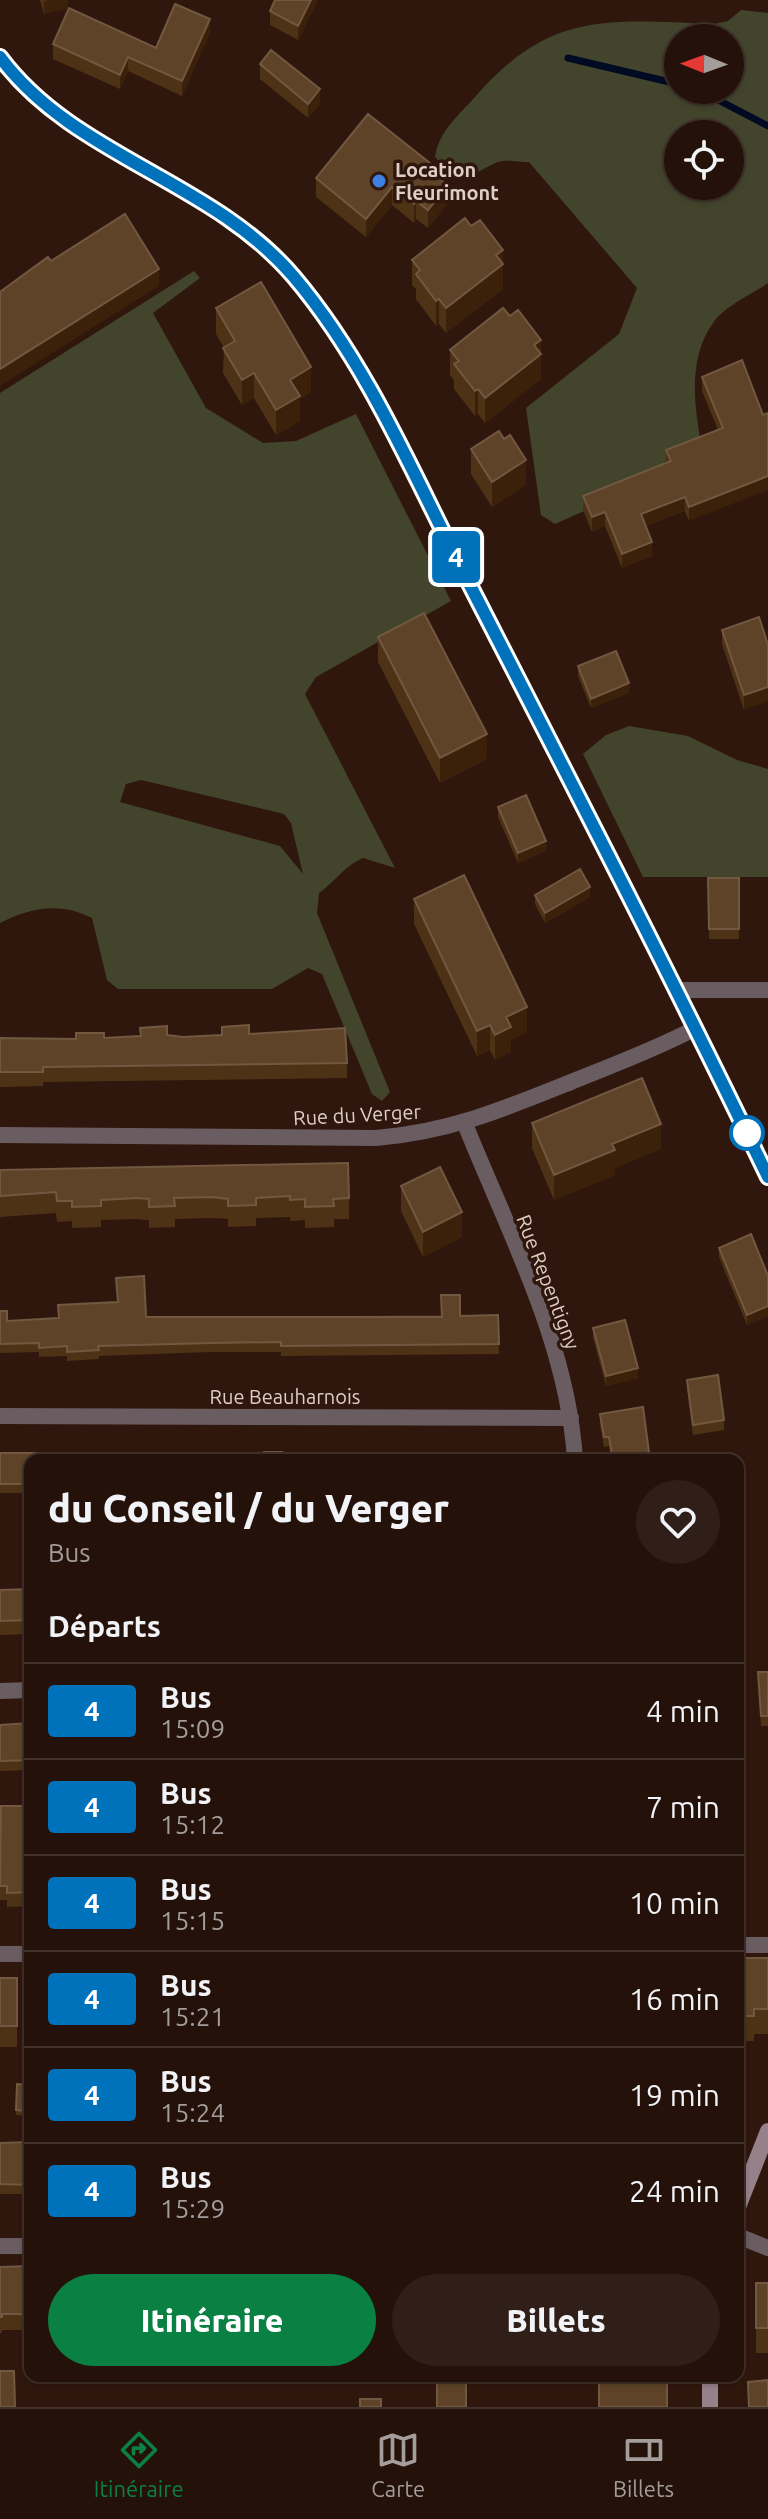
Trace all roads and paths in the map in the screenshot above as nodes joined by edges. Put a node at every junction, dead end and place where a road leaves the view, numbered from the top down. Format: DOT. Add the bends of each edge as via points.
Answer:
graph roads {
  1 [pos="0,57"];
  2 [pos="678,990"];
  3 [pos="768,990"];
  4 [pos="696,1028"];
  5 [pos="465,1124"];
  6 [pos="0,1135"];
  7 [pos="768,1177"];
  8 [pos="0,1416"];
  9 [pos="571,1418"];
  10 [pos="574,1454"];
  11 [pos="24,1690"];
  12 [pos="0,1691"];
  13 [pos="744,1945"];
  14 [pos="768,1945"];
  15 [pos="0,1954"];
  16 [pos="24,1954"];
  17 [pos="768,2131"];
  18 [pos="744,2192"];
  19 [pos="744,2238"];
  20 [pos="0,2246"];
  21 [pos="24,2246"];
  22 [pos="768,2248"];
  23 [pos="710,2382"];
  24 [pos="710,2407"];
  1 -- 2 [label="street" via="24,86 70,122 190,191 261,241 325,316 403,455"];
  2 -- 3 [label="street"];
  2 -- 4 [label="street"];
  4 -- 5 [label="street, Rue du Verger"];
  4 -- 7 [label="street"];
  5 -- 6 [label="street, Rue du Verger" via="376,1138"];
  5 -- 9 [label="street, Rue Repentigny" via="543,1320"];
  8 -- 9 [label="street, Rue Beauharnois"];
  9 -- 10 [label="street, Rue Repentigny"];
  11 -- 12 [label="street"];
  13 -- 14 [label="street"];
  15 -- 16 [label="street"];
  17 -- 18 [label="street"];
  19 -- 22 [label="street"];
  20 -- 21 [label="street"];
  23 -- 24 [label="street"];
}
